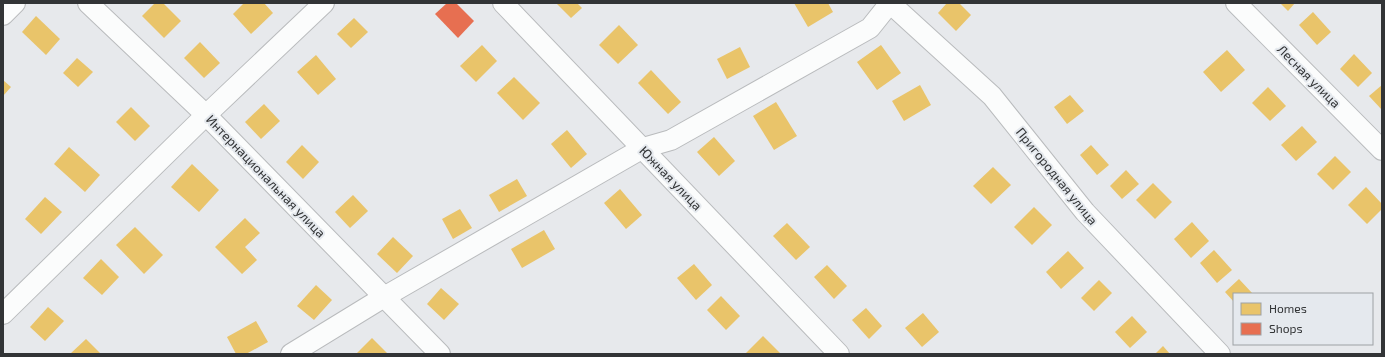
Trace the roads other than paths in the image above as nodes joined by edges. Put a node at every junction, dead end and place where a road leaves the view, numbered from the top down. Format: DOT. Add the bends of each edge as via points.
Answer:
graph roads {
  1 [pos="15,3"];
  2 [pos="88,3"];
  3 [pos="324,3"];
  4 [pos="503,3"];
  5 [pos="890,3"];
  6 [pos="1236,3"];
  7 [pos="3,15"];
  8 [pos="206,115"];
  9 [pos="643,148"];
  10 [pos="1382,150"];
  11 [pos="384,297"];
  12 [pos="3,314"];
  13 [pos="292,354"];
  14 [pos="440,354"];
  15 [pos="839,354"];
  16 [pos="1220,354"];
  1 -- 7 [label="street"];
  2 -- 8 [label="street, Интернациональная улица"];
  3 -- 8 [label="street"];
  4 -- 9 [label="street, Южная улица"];
  5 -- 9 [label="street" via="870,28 671,140"];
  5 -- 16 [label="street, Пригородная улица" via="992,96 1085,212"];
  6 -- 10 [label="street, Лесная улица"];
  8 -- 11 [label="street, Интернациональная улица"];
  8 -- 12 [label="street"];
  9 -- 11 [label="street"];
  9 -- 15 [label="street, Южная улица"];
  11 -- 13 [label="street"];
  11 -- 14 [label="street, Интернациональная улица"];
}
